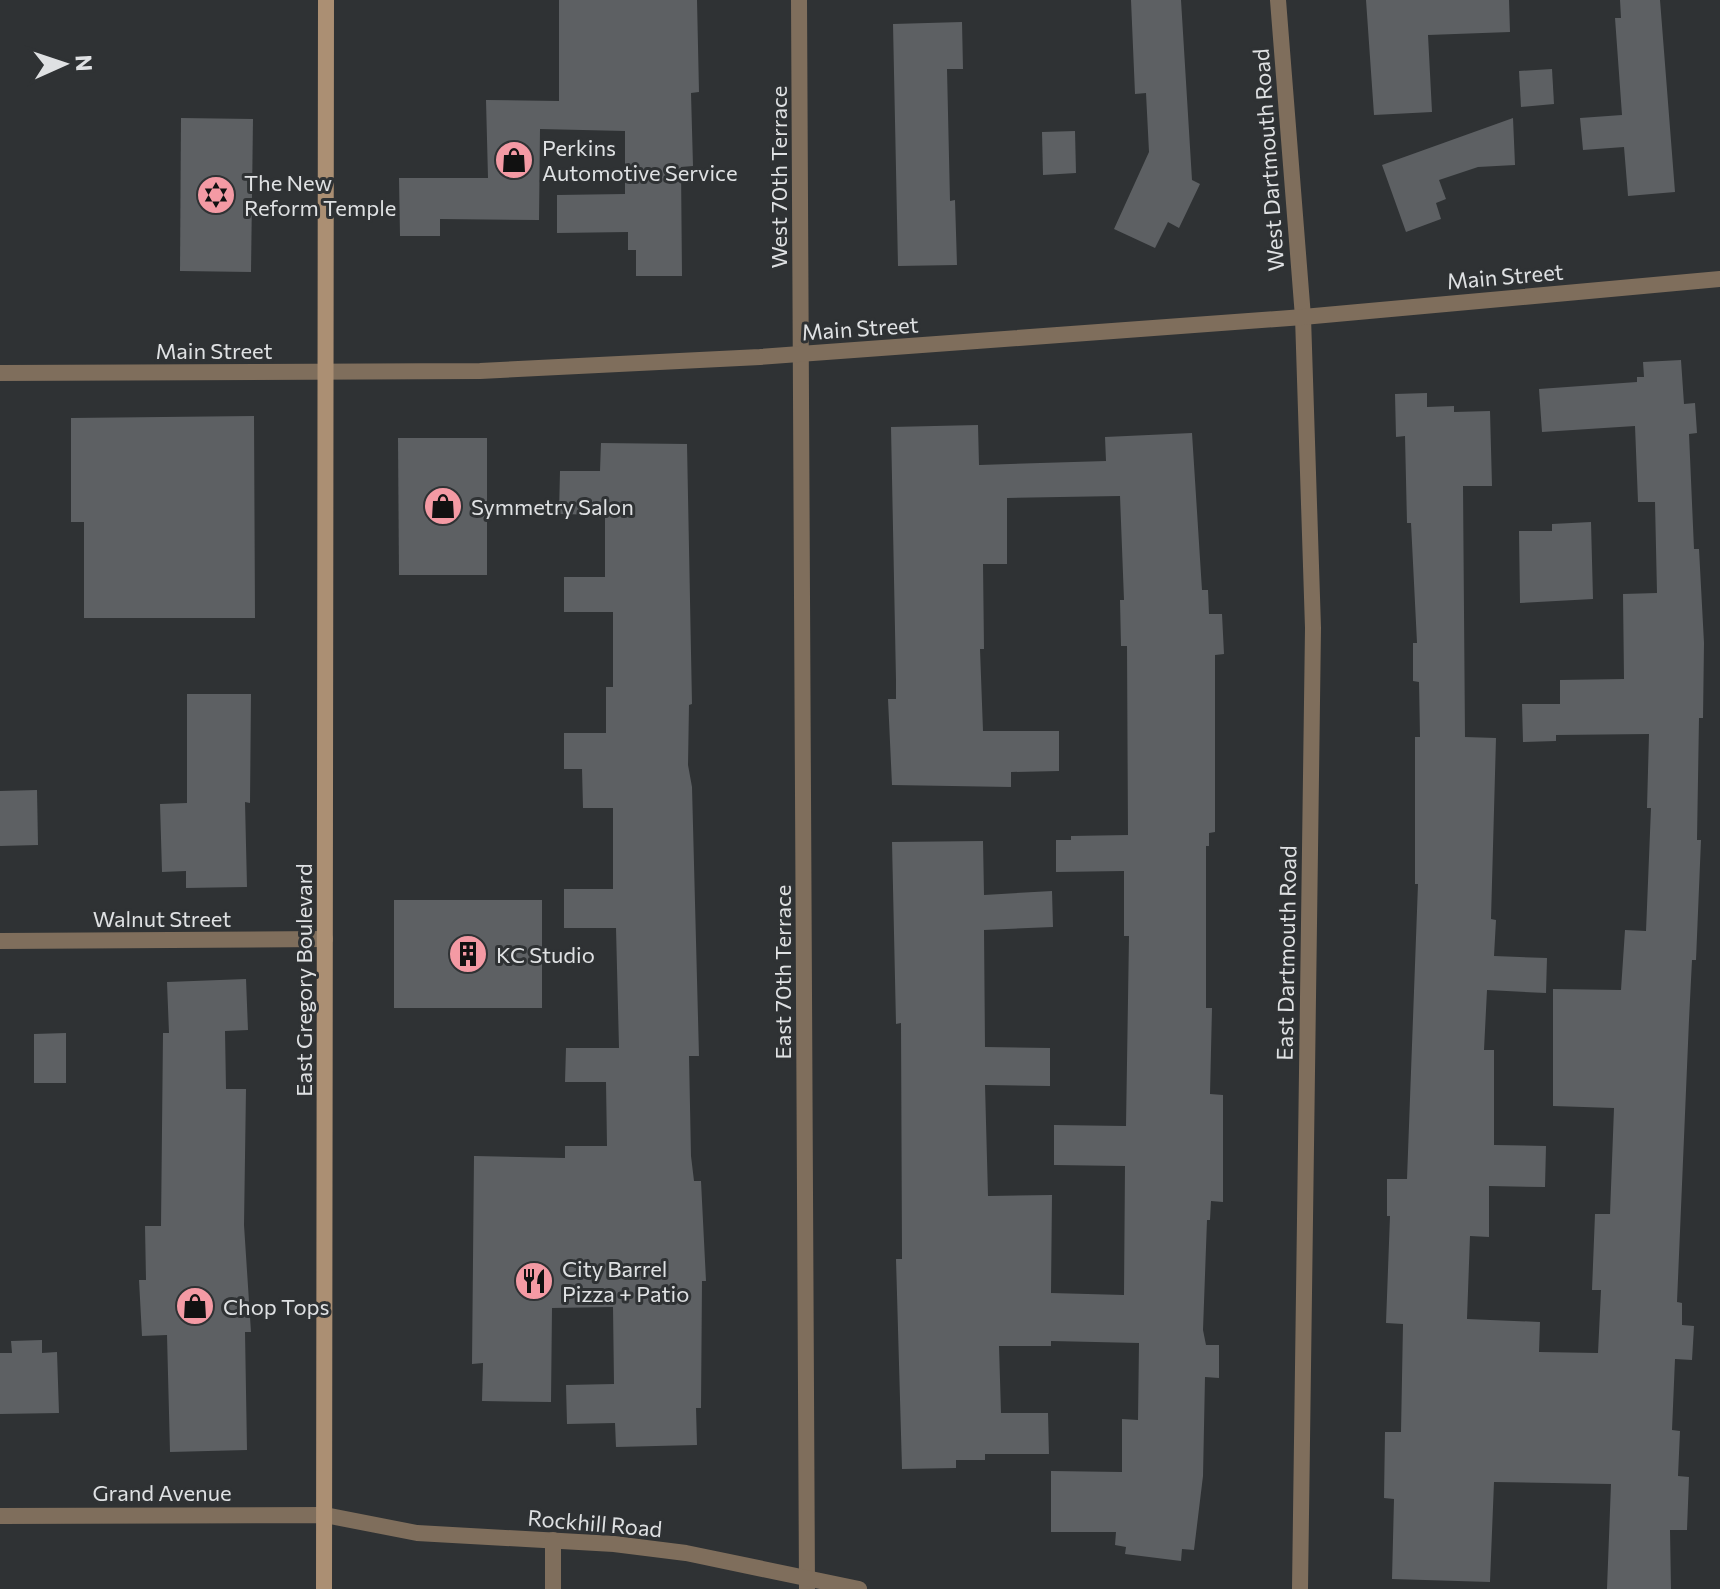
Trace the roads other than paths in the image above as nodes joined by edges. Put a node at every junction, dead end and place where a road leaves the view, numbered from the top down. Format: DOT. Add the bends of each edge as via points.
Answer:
graph roads {
  1 [pos="326,0"];
  2 [pos="799,0"];
  3 [pos="1278,0"];
  4 [pos="1720,279"];
  5 [pos="1303,317"];
  6 [pos="802,354"];
  7 [pos="326,371"];
  8 [pos="0,373"];
  9 [pos="325,939"];
  10 [pos="0,941"];
  11 [pos="325,1515"];
  12 [pos="0,1516"];
  13 [pos="553,1540"];
  14 [pos="808,1584"];
  15 [pos="324,1589"];
  16 [pos="553,1589"];
  17 [pos="859,1589"];
  18 [pos="1300,1589"];
  1 -- 7 [label="main road, East Gregory Boulevard"];
  2 -- 6 [label="street, West 70th Terrace"];
  3 -- 5 [label="street, West Dartmouth Road"];
  4 -- 5 [label="street, Main Street"];
  5 -- 6 [label="street, Main Street"];
  5 -- 18 [label="street, East Dartmouth Road" via="1313,628"];
  6 -- 7 [label="street, Main Street" via="480,371"];
  6 -- 14 [label="street, East 70th Terrace"];
  7 -- 8 [label="street, Main Street"];
  7 -- 9 [label="main road, East Gregory Boulevard"];
  9 -- 10 [label="street, Walnut Street"];
  9 -- 11 [label="main road, East Gregory Boulevard"];
  11 -- 12 [label="street, Grand Avenue"];
  11 -- 13 [label="street, Rockhill Road" via="417,1533"];
  11 -- 15 [label="main road, East Gregory Boulevard"];
  13 -- 14 [label="street, Rockhill Road" via="686,1553"];
  13 -- 16 [label="street"];
  14 -- 17 [label="street, Rockhill Road"];
}
